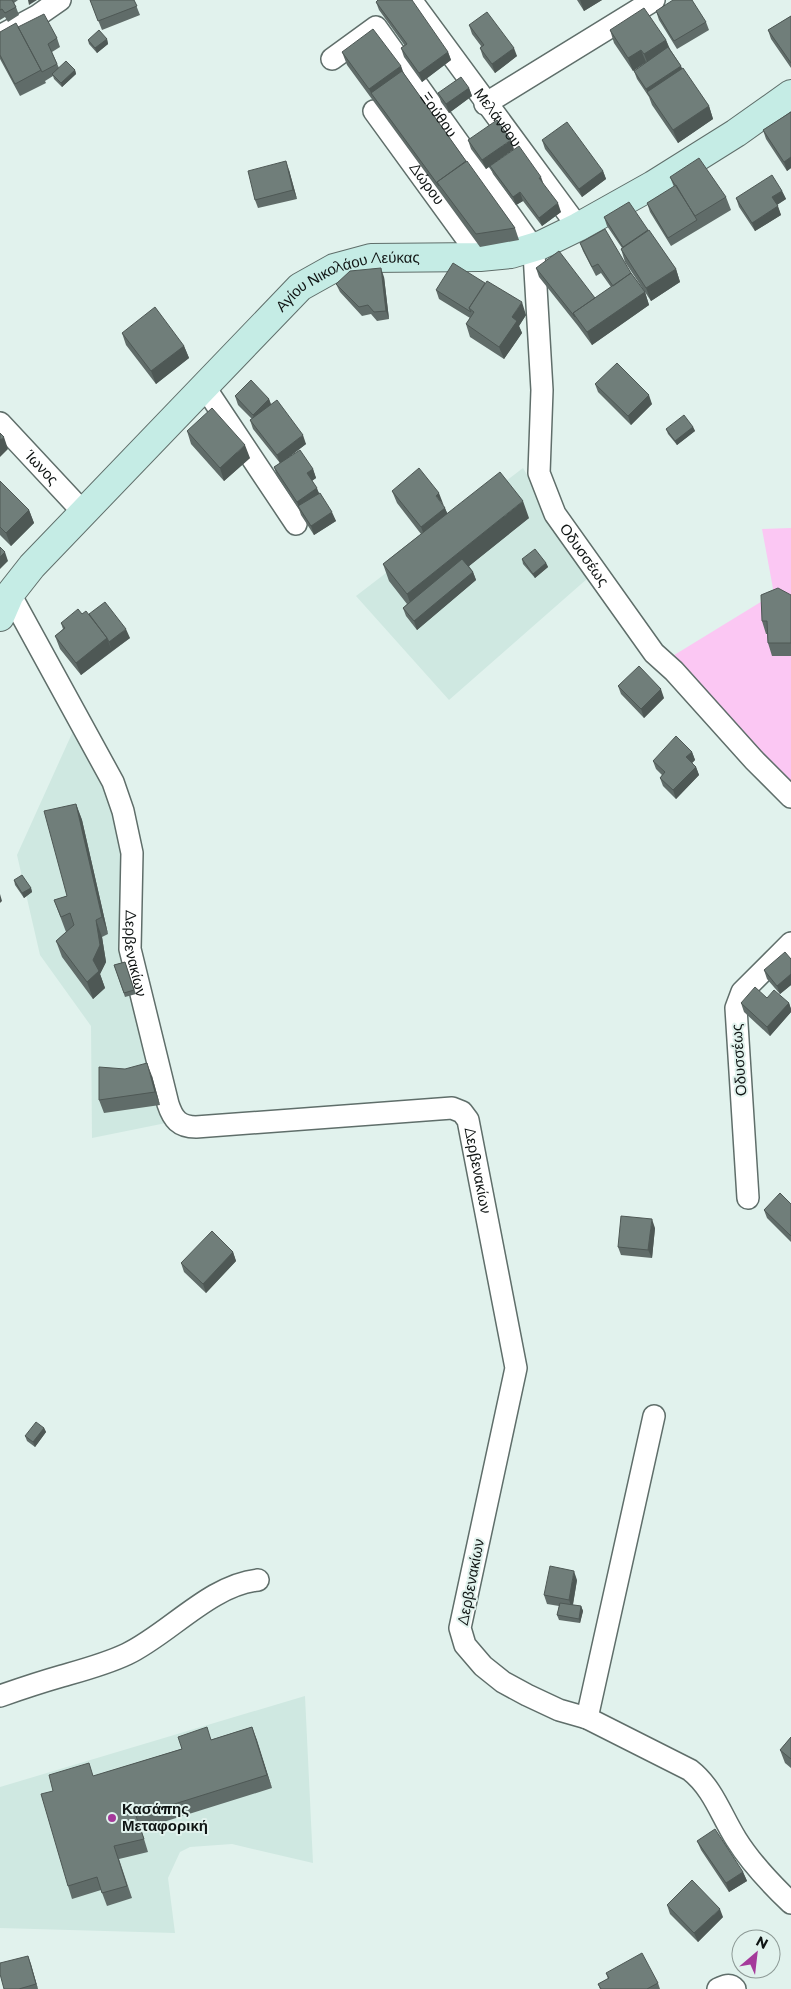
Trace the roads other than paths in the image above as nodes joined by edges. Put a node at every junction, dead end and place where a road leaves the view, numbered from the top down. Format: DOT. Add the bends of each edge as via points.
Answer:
graph roads {
  1 [pos="60,0"];
  2 [pos="654,0"];
  3 [pos="414,4"];
  4 [pos="0,36"];
  5 [pos="332,59"];
  6 [pos="791,94"];
  7 [pos="485,104"];
  8 [pos="374,111"];
  9 [pos="578,227"];
  10 [pos="533,248"];
  11 [pos="480,257"];
  12 [pos="204,386"];
  13 [pos="0,423"];
  14 [pos="83,512"];
  15 [pos="296,524"];
  16 [pos="5,606"];
  17 [pos="791,797"];
  18 [pos="791,943"];
  19 [pos="748,1198"];
  20 [pos="654,1416"];
  21 [pos="258,1580"];
  22 [pos="0,1696"];
  23 [pos="587,1718"];
  24 [pos="791,1903"];
  25 [pos="718,1989"];
  26 [pos="735,1989"];
  1 -- 4 [label="street"];
  2 -- 7 [label="street"];
  3 -- 7 [label="street, Μελάνθου"];
  5 -- 10 [label="street, Ξούθου" via="376,26"];
  6 -- 9 [label="main road, Αγίου Νικολάου Λεύκας" via="678,170"];
  7 -- 9 [label="street, Μελάνθου"];
  8 -- 11 [label="street, Δώρου"];
  9 -- 10 [label="main road, Αγίου Νικολάου Λεύκας"];
  10 -- 11 [label="main road, Αγίου Νικολάου Λεύκας"];
  10 -- 17 [label="street, Οδυσσέως" via="542,390 539,473 555,514 654,653"];
  11 -- 12 [label="main road, Αγίου Νικολάου Λεύκας" via="379,257 334,268 300,287"];
  12 -- 14 [label="main road, Αγίου Νικολάου Λεύκας"];
  12 -- 15 [label="street"];
  13 -- 14 [label="street, Ίωνος"];
  14 -- 16 [label="main road, Αγίου Νικολάου Λεύκας" via="32,566"];
  16 -- 23 [label="street, Δερβενακίων" via="113,782 123,811 132,854 130,949 168,1104 178,1123 196,1127 452,1108 462,1112 468,1120 516,1368 460,1628 465,1645 503,1682 559,1710"];
  18 -- 19 [label="street, Οδυσσέως" via="742,992 736,1008"];
  20 -- 23 [label="street"];
  21 -- 22 [label="street" via="230,1588 124,1655"];
  23 -- 24 [label="street, Δερβενακίων" via="675,1761 700,1778 742,1849"];
  25 -- 26 [label="street" via="726,1985"];
}
